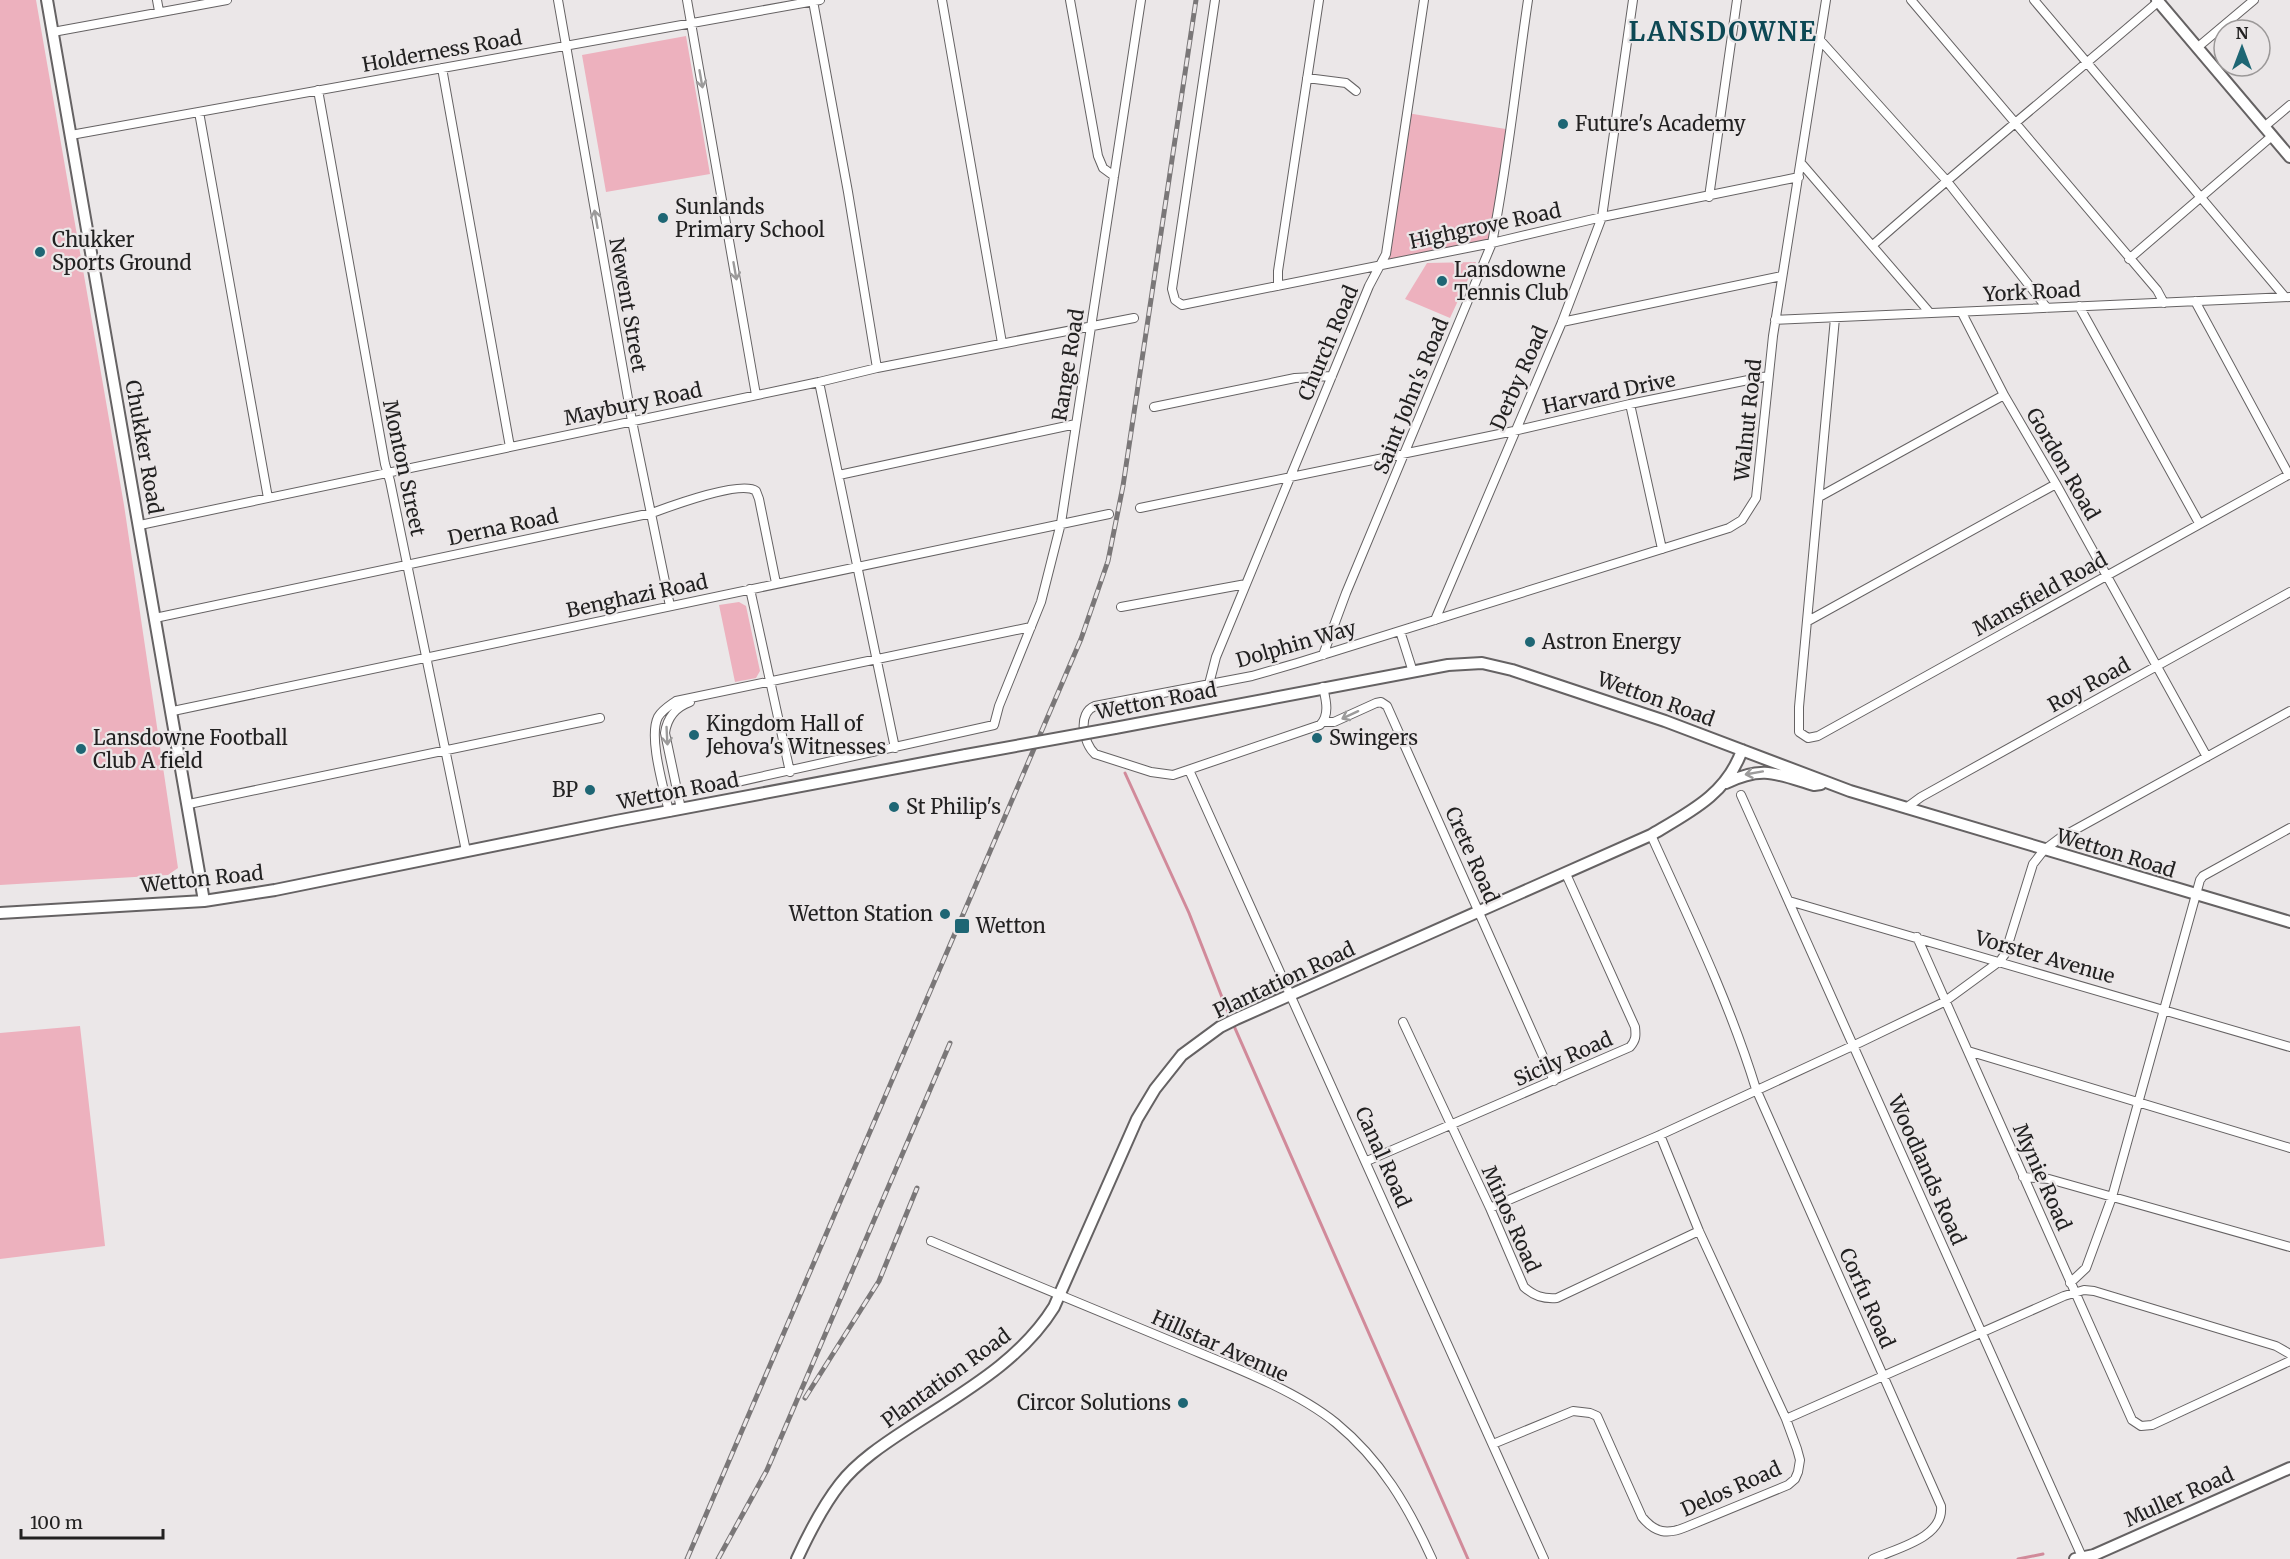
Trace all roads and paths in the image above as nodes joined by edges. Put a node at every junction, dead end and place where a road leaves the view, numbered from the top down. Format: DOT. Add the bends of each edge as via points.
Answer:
graph roads {
  1 [pos="47,0"];
  2 [pos="157,0"];
  3 [pos="227,0"];
  4 [pos="558,0"];
  5 [pos="687,0"];
  6 [pos="942,0"];
  7 [pos="1070,0"];
  8 [pos="1141,0"];
  9 [pos="1215,0"];
  10 [pos="1319,0"];
  11 [pos="1424,0"];
  12 [pos="1528,0"];
  13 [pos="1633,0"];
  14 [pos="1737,0"];
  15 [pos="1826,0"];
  16 [pos="2034,0"];
  17 [pos="2254,0"];
  18 [pos="816,1"];
  19 [pos="2158,1"];
  20 [pos="796,2"];
  21 [pos="1915,2"];
  22 [pos="159,11"];
  23 [pos="691,22"];
  24 [pos="53,32"];
  25 [pos="1820,40"];
  26 [pos="566,45"];
  27 [pos="2198,47"];
  28 [pos="2087,63"];
  29 [pos="442,68"];
  30 [pos="1307,78"];
  31 [pos="318,90"];
  32 [pos="1356,91"];
  33 [pos="2290,105"];
  34 [pos="199,112"];
  35 [pos="2016,123"];
  36 [pos="2264,127"];
  37 [pos="71,135"];
  38 [pos="2272,136"];
  39 [pos="2290,156"];
  40 [pos="1801,163"];
  41 [pos="1114,176"];
  42 [pos="1799,177"];
  43 [pos="1946,180"];
  44 [pos="1709,197"];
  45 [pos="2201,198"];
  46 [pos="1602,217"];
  47 [pos="1492,243"];
  48 [pos="1873,245"];
  49 [pos="2129,259"];
  50 [pos="1382,264"];
  51 [pos="1782,276"];
  52 [pos="1278,286"];
  53 [pos="2288,297"];
  54 [pos="2195,301"];
  55 [pos="2164,303"];
  56 [pos="2079,306"];
  57 [pos="2047,309"];
  58 [pos="1930,313"];
  59 [pos="1962,313"];
  60 [pos="1134,318"];
  61 [pos="1835,318"];
  62 [pos="1775,320"];
  63 [pos="1562,322"];
  64 [pos="1091,325"];
  65 [pos="1002,343"];
  66 [pos="877,368"];
  67 [pos="1332,376"];
  68 [pos="1768,376"];
  69 [pos="819,382"];
  70 [pos="756,394"];
  71 [pos="2004,395"];
  72 [pos="1630,404"];
  73 [pos="1154,406"];
  74 [pos="632,421"];
  75 [pos="1076,424"];
  76 [pos="1514,431"];
  77 [pos="510,447"];
  78 [pos="1405,452"];
  79 [pos="387,472"];
  80 [pos="2289,474"];
  81 [pos="839,475"];
  82 [pos="1291,475"];
  83 [pos="2056,484"];
  84 [pos="1819,497"];
  85 [pos="268,498"];
  86 [pos="1140,508"];
  87 [pos="652,513"];
  88 [pos="1109,514"];
  89 [pos="1060,523"];
  90 [pos="2199,523"];
  91 [pos="140,525"];
  92 [pos="1662,549"];
  93 [pos="407,564"];
  94 [pos="858,566"];
  95 [pos="2107,576"];
  96 [pos="776,583"];
  97 [pos="1246,584"];
  98 [pos="750,589"];
  99 [pos="2290,592"];
  100 [pos="670,606"];
  101 [pos="1121,607"];
  102 [pos="155,618"];
  103 [pos="1435,620"];
  104 [pos="1808,621"];
  105 [pos="1031,627"];
  106 [pos="1400,631"];
  107 [pos="1323,656"];
  108 [pos="426,657"];
  109 [pos="878,659"];
  110 [pos="2156,666"];
  111 [pos="1413,672"];
  112 [pos="770,683"];
  113 [pos="1209,684"];
  114 [pos="1323,687"];
  115 [pos="702,696"];
  116 [pos="172,711"];
  117 [pos="2290,711"];
  118 [pos="600,718"];
  119 [pos="1323,722"];
  120 [pos="895,748"];
  121 [pos="446,750"];
  122 [pos="1742,750"];
  123 [pos="2207,757"];
  124 [pos="1190,770"];
  125 [pos="790,772"];
  126 [pos="1827,783"];
  127 [pos="728,784"];
  128 [pos="1724,784"];
  129 [pos="1741,795"];
  130 [pos="189,804"];
  131 [pos="1906,808"];
  132 [pos="681,809"];
  133 [pos="669,812"];
  134 [pos="2290,828"];
  135 [pos="1651,835"];
  136 [pos="2044,850"];
  137 [pos="466,851"];
  138 [pos="1566,874"];
  139 [pos="2196,896"];
  140 [pos="204,901"];
  141 [pos="1789,901"];
  142 [pos="1479,912"];
  143 [pos="0,913"];
  144 [pos="2290,922"];
  145 [pos="1917,937"];
  146 [pos="2000,961"];
  147 [pos="1291,995"];
  148 [pos="1944,1002"];
  149 [pos="2164,1009"];
  150 [pos="1403,1022"];
  151 [pos="1852,1045"];
  152 [pos="2290,1047"];
  153 [pos="1968,1051"];
  154 [pos="1554,1081"];
  155 [pos="1756,1089"];
  156 [pos="2139,1102"];
  157 [pos="1450,1127"];
  158 [pos="1660,1135"];
  159 [pos="2290,1148"];
  160 [pos="1367,1161"];
  161 [pos="2023,1176"];
  162 [pos="2112,1197"];
  163 [pos="1490,1208"];
  164 [pos="1699,1231"];
  165 [pos="931,1242"];
  166 [pos="2290,1247"];
  167 [pos="2070,1283"];
  168 [pos="2074,1293"];
  169 [pos="1059,1295"];
  170 [pos="1981,1332"];
  171 [pos="2290,1354"];
  172 [pos="2290,1361"];
  173 [pos="1884,1376"];
  174 [pos="1786,1419"];
  175 [pos="1493,1444"];
  176 [pos="2290,1468"];
  177 [pos="2080,1558"];
  178 [pos="797,1559"];
  179 [pos="1431,1559"];
  180 [pos="1544,1559"];
  181 [pos="1873,1559"];
  1 -- 24 [label="street, Chukker Road"];
  2 -- 22 [label="street"];
  3 -- 22 [label="street"];
  4 -- 26 [label="street, Newent Street"];
  5 -- 23 [label="street"];
  6 -- 65 [label="street"];
  7 -- 41 [label="street" via="1098,156 1103,168"];
  8 -- 41 [label="street, Range Road"];
  9 -- 52 [label="street, Highgrove Road" via="1172,296 1187,305"];
  10 -- 30 [label="street"];
  11 -- 50 [label="street, Church Road"];
  12 -- 47 [label="street, Saint John's Road"];
  13 -- 46 [label="street, Derby Road"];
  14 -- 44 [label="street"];
  15 -- 25 [label="street, Walnut Road"];
  16 -- 28 [label="street"];
  17 -- 27 [label="street"];
  18 -- 20 [label="street, Holderness Road"];
  18 -- 66 [label="street"];
  19 -- 27 [label="street"];
  19 -- 28 [label="street"];
  20 -- 23 [label="street, Holderness Road"];
  21 -- 35 [label="street"];
  22 -- 24 [label="street"];
  23 -- 26 [label="street, Holderness Road"];
  23 -- 70 [label="street, one-way"];
  24 -- 37 [label="street, Chukker Road"];
  25 -- 40 [label="street, Walnut Road"];
  25 -- 43 [label="street"];
  26 -- 29 [label="street, Holderness Road"];
  74 -- 26 [label="street, Newent Street, one-way"];
  27 -- 36 [label="street"];
  28 -- 35 [label="street"];
  28 -- 45 [label="street"];
  29 -- 31 [label="street, Holderness Road"];
  29 -- 77 [label="street"];
  30 -- 32 [label="street" via="1346,83"];
  30 -- 52 [label="street"];
  31 -- 34 [label="street, Holderness Road"];
  31 -- 79 [label="street, Monton Street"];
  33 -- 36 [label="street"];
  34 -- 37 [label="street, Holderness Road"];
  34 -- 85 [label="street"];
  35 -- 43 [label="street"];
  35 -- 49 [label="street"];
  36 -- 38 [label="street"];
  37 -- 91 [label="street, Chukker Road"];
  38 -- 39 [label="street"];
  38 -- 45 [label="street"];
  40 -- 42 [label="street, Walnut Road"];
  40 -- 48 [label="street"];
  41 -- 64 [label="street, Range Road"];
  42 -- 44 [label="street, Highgrove Road"];
  42 -- 51 [label="street, Walnut Road"];
  43 -- 48 [label="street"];
  43 -- 57 [label="street"];
  44 -- 46 [label="street, Highgrove Road"];
  45 -- 49 [label="street"];
  45 -- 53 [label="street"];
  46 -- 47 [label="street, Highgrove Road"];
  46 -- 63 [label="street, Derby Road"];
  47 -- 50 [label="street, Highgrove Road"];
  47 -- 78 [label="street, Saint John's Road"];
  48 -- 58 [label="street"];
  49 -- 55 [label="street"];
  50 -- 52 [label="street, Highgrove Road"];
  50 -- 67 [label="street, Church Road"];
  51 -- 62 [label="street, Walnut Road"];
  51 -- 63 [label="street"];
  53 -- 54 [label="street, York Road"];
  54 -- 55 [label="street, York Road"];
  54 -- 80 [label="street"];
  55 -- 56 [label="street, York Road"];
  56 -- 57 [label="street, York Road"];
  56 -- 90 [label="street"];
  57 -- 59 [label="street, York Road"];
  58 -- 59 [label="street, York Road"];
  58 -- 61 [label="street, York Road"];
  59 -- 71 [label="street, Gordon Road"];
  60 -- 64 [label="street, Maybury Road"];
  61 -- 62 [label="street, York Road"];
  61 -- 84 [label="street"];
  62 -- 68 [label="street, Walnut Road"];
  63 -- 76 [label="street, Derby Road"];
  64 -- 65 [label="street, Maybury Road"];
  64 -- 75 [label="street, Range Road"];
  65 -- 66 [label="street, Maybury Road"];
  66 -- 69 [label="street, Maybury Road"];
  67 -- 73 [label="street" via="1295,378"];
  67 -- 82 [label="street, Church Road"];
  68 -- 72 [label="street, Harvard Drive"];
  68 -- 92 [label="street, Walnut Road" via="1759,479 1750,510 1729,528"];
  69 -- 70 [label="street, Maybury Road"];
  69 -- 81 [label="street"];
  70 -- 74 [label="street, Maybury Road"];
  71 -- 83 [label="street, Gordon Road"];
  71 -- 84 [label="street"];
  72 -- 76 [label="street, Harvard Drive"];
  72 -- 92 [label="street"];
  74 -- 77 [label="street, Maybury Road"];
  74 -- 87 [label="street, Newent Street"];
  75 -- 81 [label="street"];
  75 -- 89 [label="street, Range Road"];
  76 -- 78 [label="street, Harvard Drive"];
  76 -- 103 [label="street, Derby Road"];
  77 -- 79 [label="street, Maybury Road"];
  78 -- 82 [label="street, Harvard Drive"];
  78 -- 107 [label="street, Saint John's Road"];
  79 -- 85 [label="street, Maybury Road"];
  79 -- 93 [label="street, Monton Street"];
  80 -- 90 [label="street, Mansfield Road"];
  81 -- 94 [label="street"];
  82 -- 86 [label="street, Harvard Drive"];
  82 -- 97 [label="street, Church Road"];
  83 -- 95 [label="street, Gordon Road"];
  83 -- 104 [label="street"];
  84 -- 104 [label="street"];
  85 -- 91 [label="street, Maybury Road"];
  87 -- 93 [label="street, Derna Road"];
  87 -- 96 [label="street, Derna Road" via="696,498 752,488 759,499"];
  87 -- 100 [label="street, Newent Street"];
  88 -- 89 [label="street, Benghazi Road"];
  89 -- 94 [label="street, Benghazi Road"];
  89 -- 105 [label="street, Range Road" via="1049,574"];
  90 -- 95 [label="street, Mansfield Road"];
  91 -- 102 [label="street, Chukker Road"];
  92 -- 103 [label="street, Walnut Road"];
  93 -- 102 [label="street, Derna Road"];
  93 -- 108 [label="street, Monton Street"];
  94 -- 96 [label="street, Benghazi Road"];
  94 -- 109 [label="street"];
  95 -- 104 [label="street, Mansfield Road" via="1813,738 1799,732 1798,724"];
  95 -- 110 [label="street, Gordon Road"];
  96 -- 98 [label="street, Benghazi Road"];
  97 -- 101 [label="street"];
  97 -- 113 [label="street, Church Road"];
  98 -- 100 [label="street, Benghazi Road"];
  98 -- 112 [label="street"];
  99 -- 110 [label="street, Roy Road"];
  100 -- 108 [label="street, Benghazi Road"];
  102 -- 116 [label="street, Chukker Road"];
  103 -- 106 [label="street, Walnut Road"];
  105 -- 109 [label="street"];
  105 -- 120 [label="street, Range Road" via="994,725"];
  106 -- 107 [label="street, Dolphin Way"];
  106 -- 111 [label="street"];
  107 -- 113 [label="street, Dolphin Way"];
  108 -- 116 [label="street, Benghazi Road"];
  108 -- 121 [label="street, Monton Street"];
  109 -- 112 [label="street"];
  109 -- 120 [label="street"];
  110 -- 123 [label="street, Gordon Road"];
  110 -- 131 [label="street, Roy Road"];
  111 -- 114 [label="street, Wetton Road"];
  111 -- 122 [label="street, Wetton Road" via="1462,663 1497,666"];
  112 -- 115 [label="street"];
  112 -- 125 [label="street"];
  113 -- 124 [label="street, Dolphin Way" via="1095,706 1088,710 1083,723 1089,747 1095,754 1161,774"];
  114 -- 119 [label="street" via="1327,710"];
  114 -- 132 [label="street, Wetton Road, bridge"];
  115 -- 132 [label="street, one-way" via="675,711 666,726"];
  115 -- 133 [label="street" via="676,701 664,709 655,726"];
  116 -- 130 [label="street, Chukker Road"];
  117 -- 123 [label="street"];
  118 -- 121 [label="street"];
  119 -- 124 [label="street, Dolphin Way"];
  142 -- 119 [label="street, Crete Road, one-way" via="1387,706 1376,703 1334,722"];
  120 -- 125 [label="street"];
  121 -- 130 [label="street"];
  121 -- 137 [label="street, Monton Street"];
  122 -- 126 [label="street, Wetton Road"];
  122 -- 128 [label="street, Plantation Road"];
  123 -- 136 [label="street"];
  124 -- 147 [label="street, Canal Road"];
  125 -- 127 [label="street"];
  126 -- 128 [label="street, one-way" via="1814,785 1761,771"];
  126 -- 131 [label="street, Wetton Road"];
  128 -- 135 [label="street, Plantation Road" via="1684,816"];
  129 -- 141 [label="street, Woodlands Road"];
  130 -- 140 [label="street, Chukker Road"];
  131 -- 136 [label="street, Wetton Road"];
  132 -- 133 [label="street, Wetton Road"];
  133 -- 137 [label="street, Wetton Road"];
  134 -- 139 [label="street" via="2203,876"];
  135 -- 138 [label="street, Plantation Road"];
  135 -- 155 [label="street, Corfu Road" via="1723,993"];
  136 -- 139 [label="street, Wetton Road"];
  136 -- 146 [label="street" via="2033,864 2009,946"];
  137 -- 140 [label="street, Wetton Road"];
  138 -- 142 [label="street, Plantation Road"];
  138 -- 154 [label="street, Sicily Road" via="1635,1027 1636,1038 1630,1047"];
  139 -- 144 [label="street, Wetton Road"];
  139 -- 149 [label="street"];
  140 -- 143 [label="street, Wetton Road"];
  141 -- 145 [label="street, Vorster Avenue"];
  141 -- 151 [label="street, Woodlands Road"];
  142 -- 147 [label="street, Plantation Road"];
  142 -- 154 [label="street, Crete Road"];
  145 -- 146 [label="street, Vorster Avenue"];
  145 -- 148 [label="street, Mynie Road"];
  146 -- 148 [label="street"];
  146 -- 149 [label="street, Vorster Avenue"];
  147 -- 160 [label="street, Canal Road"];
  147 -- 169 [label="street, Plantation Road" via="1220,1027 1187,1051 1164,1075 1137,1119"];
  148 -- 151 [label="street"];
  148 -- 153 [label="street, Mynie Road"];
  149 -- 152 [label="street, Vorster Avenue"];
  149 -- 156 [label="street"];
  150 -- 157 [label="street, Minos Road"];
  151 -- 155 [label="street"];
  151 -- 170 [label="street, Woodlands Road"];
  153 -- 156 [label="street"];
  153 -- 161 [label="street, Mynie Road"];
  154 -- 157 [label="street, Sicily Road"];
  155 -- 158 [label="street"];
  155 -- 173 [label="street, Corfu Road"];
  156 -- 159 [label="street"];
  156 -- 162 [label="street"];
  157 -- 160 [label="street, Sicily Road"];
  157 -- 163 [label="street, Minos Road"];
  158 -- 163 [label="street"];
  158 -- 164 [label="street, Delos Road"];
  160 -- 175 [label="street, Canal Road"];
  161 -- 162 [label="street" via="2049,1179"];
  161 -- 167 [label="street, Mynie Road"];
  162 -- 166 [label="street"];
  162 -- 167 [label="street" via="2086,1268"];
  163 -- 164 [label="street, Minos Road" via="1524,1287 1548,1299"];
  164 -- 174 [label="street, Delos Road"];
  165 -- 169 [label="street, Hillstar Avenue"];
  167 -- 168 [label="street, Mynie Road"];
  168 -- 170 [label="street"];
  168 -- 171 [label="street" via="2094,1291 2276,1346"];
  168 -- 172 [label="street, Mynie Road" via="2132,1420 2141,1426 2152,1425"];
  169 -- 178 [label="street, Plantation Road" via="1038,1331 1006,1362 897,1435 846,1477 815,1521"];
  169 -- 179 [label="street, Hillstar Avenue" via="1236,1369 1328,1417 1390,1480"];
  170 -- 173 [label="street"];
  170 -- 177 [label="street, Woodlands Road"];
  173 -- 174 [label="street"];
  173 -- 181 [label="street, Corfu Road" via="1941,1511 1930,1534"];
  174 -- 175 [label="street, Delos Road" via="1800,1460 1795,1479 1673,1532 1651,1527 1642,1517 1597,1416 1572,1411"];
  175 -- 180 [label="street, Canal Road"];
  176 -- 177 [label="street, Muller Road"];
}
